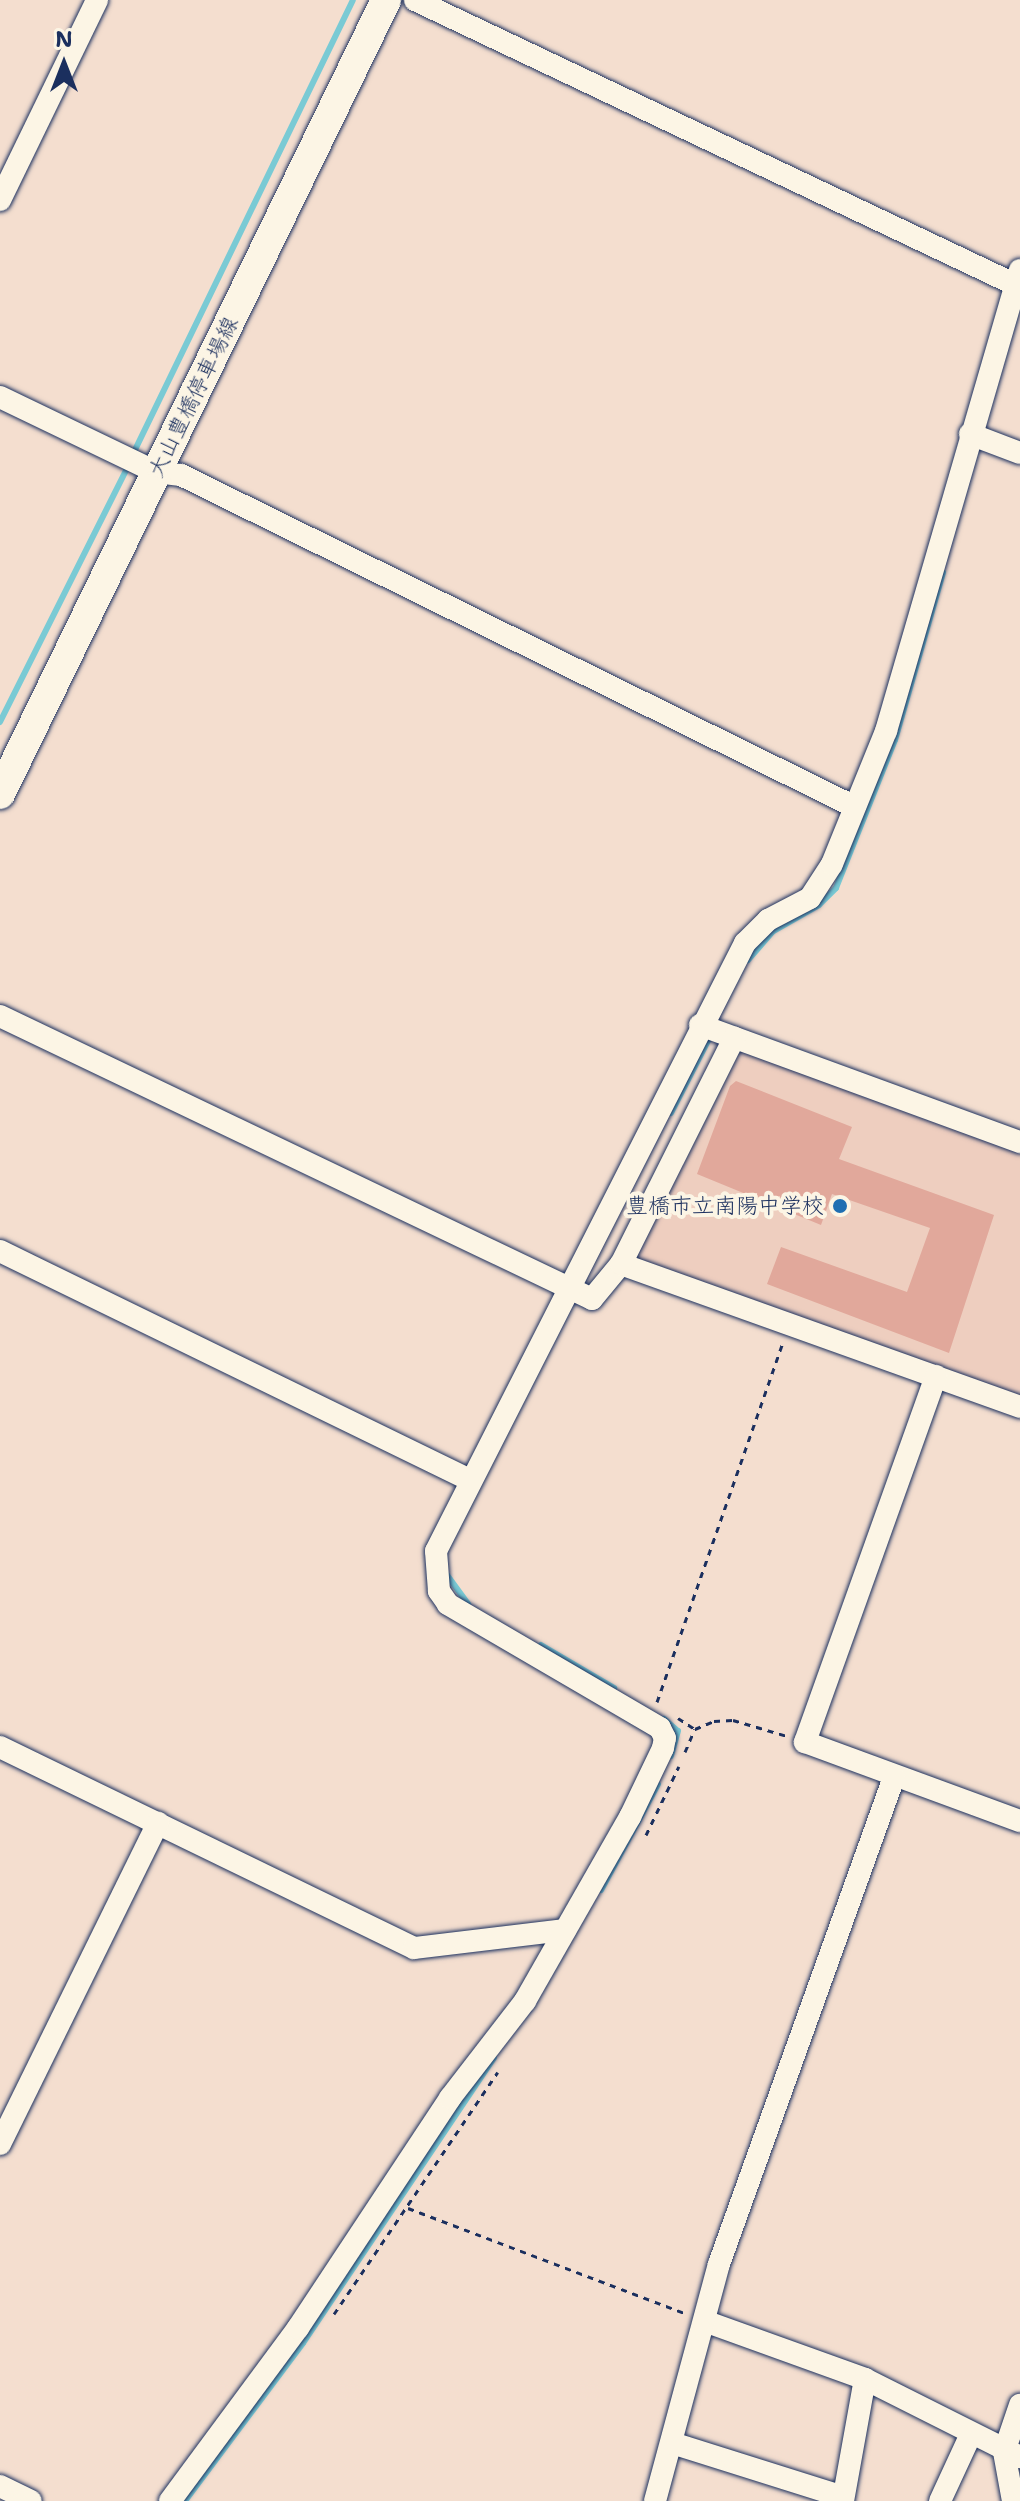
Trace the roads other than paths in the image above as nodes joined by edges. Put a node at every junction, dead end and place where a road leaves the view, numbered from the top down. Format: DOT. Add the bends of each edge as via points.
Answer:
graph roads {
  1 [pos="97,0"];
  2 [pos="386,0"];
  3 [pos="415,0"];
  4 [pos="0,200"];
  5 [pos="1018,277"];
  6 [pos="0,397"];
  7 [pos="978,438"];
  8 [pos="1020,453"];
  9 [pos="136,463"];
  10 [pos="0,794"];
  11 [pos="855,807"];
  12 [pos="0,1016"];
  13 [pos="700,1025"];
  14 [pos="728,1035"];
  15 [pos="1020,1142"];
  16 [pos="0,1251"];
  17 [pos="621,1264"];
  18 [pos="567,1287"];
  19 [pos="936,1376"];
  20 [pos="1020,1407"];
  21 [pos="470,1480"];
  22 [pos="0,1747"];
  23 [pos="894,1777"];
  24 [pos="1020,1821"];
  25 [pos="158,1823"];
  26 [pos="565,1930"];
  27 [pos="0,2144"];
  28 [pos="707,2322"];
  29 [pos="865,2379"];
  30 [pos="1020,2405"];
  31 [pos="971,2434"];
  32 [pos="672,2443"];
  33 [pos="1012,2454"];
  34 [pos="0,2486"];
  35 [pos="843,2499"];
  36 [pos="31,2501"];
  37 [pos="170,2501"];
  38 [pos="655,2501"];
  39 [pos="940,2501"];
  40 [pos="1013,2501"];
  1 -- 4 [label="street"];
  2 -- 9 [label="main road, 大山豊橋停車場線"];
  3 -- 5 [label="street"];
  5 -- 7 [label="street"];
  6 -- 9 [label="street"];
  7 -- 8 [label="street"];
  7 -- 11 [label="street" via="886,731"];
  9 -- 10 [label="main road, 大山豊橋停車場線"];
  9 -- 11 [label="street" via="181,475"];
  11 -- 13 [label="street" via="821,886 754,932"];
  12 -- 18 [label="street"];
  13 -- 14 [label="street"];
  13 -- 18 [label="street"];
  14 -- 15 [label="street"];
  14 -- 17 [label="street"];
  16 -- 21 [label="street"];
  17 -- 18 [label="street" via="592,1299"];
  17 -- 19 [label="street"];
  18 -- 21 [label="street"];
  19 -- 20 [label="street"];
  19 -- 23 [label="street" via="805,1742"];
  21 -- 26 [label="street" via="436,1551 439,1591 448,1604 660,1728 665,1738 630,1817"];
  22 -- 25 [label="street"];
  23 -- 24 [label="street"];
  23 -- 28 [label="street" via="719,2264"];
  25 -- 26 [label="street" via="414,1948"];
  25 -- 27 [label="street"];
  26 -- 37 [label="street" via="525,2001 450,2098 298,2328"];
  28 -- 29 [label="street"];
  28 -- 32 [label="street"];
  29 -- 31 [label="street"];
  29 -- 35 [label="street"];
  30 -- 33 [label="street"];
  31 -- 33 [label="street"];
  31 -- 39 [label="street"];
  32 -- 35 [label="street"];
  32 -- 38 [label="street"];
  33 -- 40 [label="street"];
  34 -- 36 [label="street"];
}
